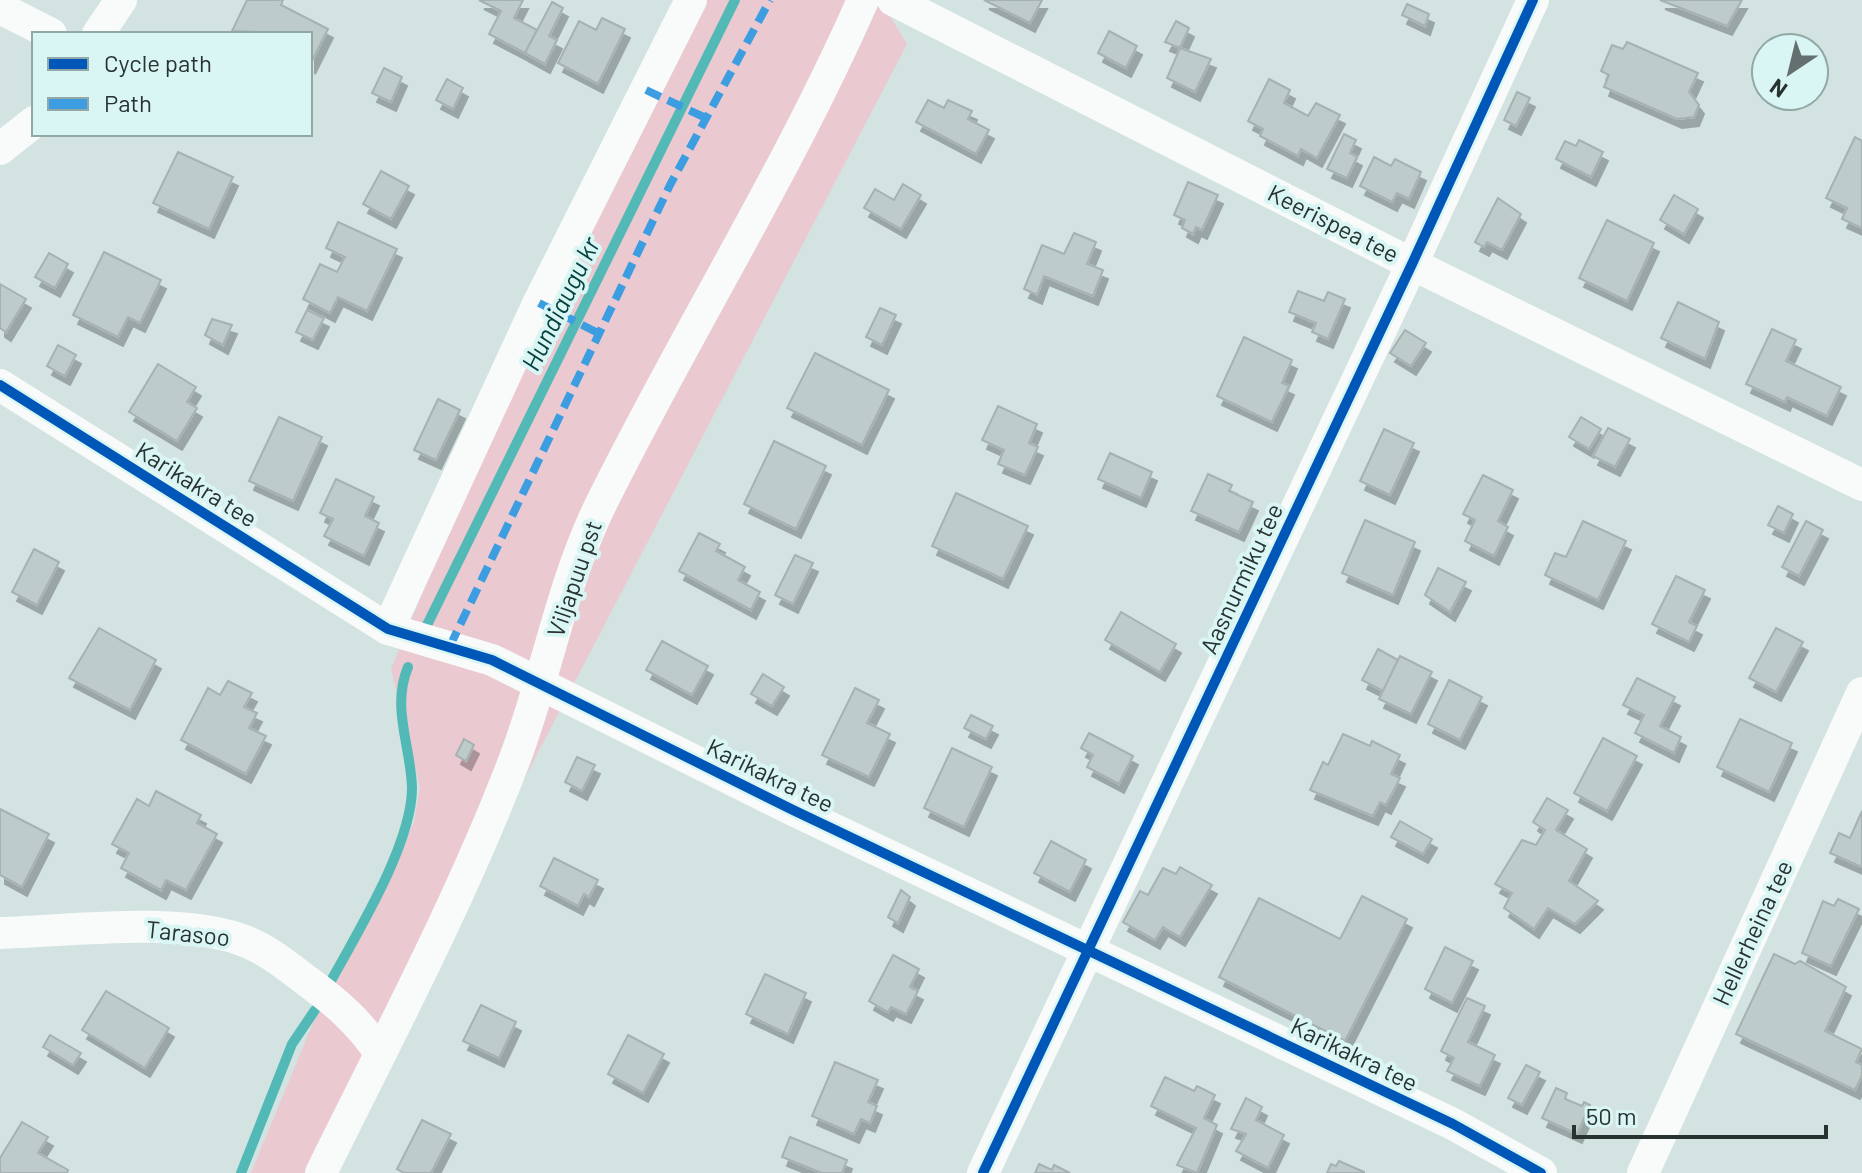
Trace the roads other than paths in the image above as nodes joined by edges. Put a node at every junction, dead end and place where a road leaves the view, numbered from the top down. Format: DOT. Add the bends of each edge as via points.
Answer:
graph roads {
  1 [pos="121,0"];
  2 [pos="691,0"];
  3 [pos="863,0"];
  4 [pos="893,0"];
  5 [pos="1533,0"];
  6 [pos="0,8"];
  7 [pos="47,32"];
  8 [pos="99,32"];
  9 [pos="32,124"];
  10 [pos="0,149"];
  11 [pos="1412,264"];
  12 [pos="0,385"];
  13 [pos="1862,485"];
  14 [pos="388,629"];
  15 [pos="1862,693"];
  16 [pos="535,701"];
  17 [pos="0,933"];
  18 [pos="1089,951"];
  19 [pos="380,1053"];
  20 [pos="321,1173"];
  21 [pos="983,1173"];
  22 [pos="1541,1173"];
  23 [pos="1643,1173"];
  1 -- 8 [label="street"];
  2 -- 14 [label="street" via="532,318"];
  3 -- 16 [label="street, Viljapuu pst" via="599,509 572,572"];
  4 -- 11 [label="street, Keerispea tee"];
  5 -- 11 [label="street, Aasnurmiku tee"];
  6 -- 7 [label="street"];
  9 -- 10 [label="street"];
  11 -- 13 [label="street, Keerispea tee"];
  11 -- 18 [label="street, Aasnurmiku tee"];
  12 -- 14 [label="street, Karikakra tee"];
  14 -- 16 [label="street, Karikakra tee" via="492,660"];
  15 -- 23 [label="street, Hellerheina tee"];
  16 -- 18 [label="street, Karikakra tee"];
  16 -- 19 [label="street, Viljapuu pst" via="456,898"];
  17 -- 19 [label="street, Tarasoo" via="156,928 241,939 274,957 361,1024"];
  18 -- 21 [label="street, Aasnurmiku tee"];
  18 -- 22 [label="street, Karikakra tee" via="1453,1124"];
  19 -- 20 [label="street, Viljapuu pst"];
}
